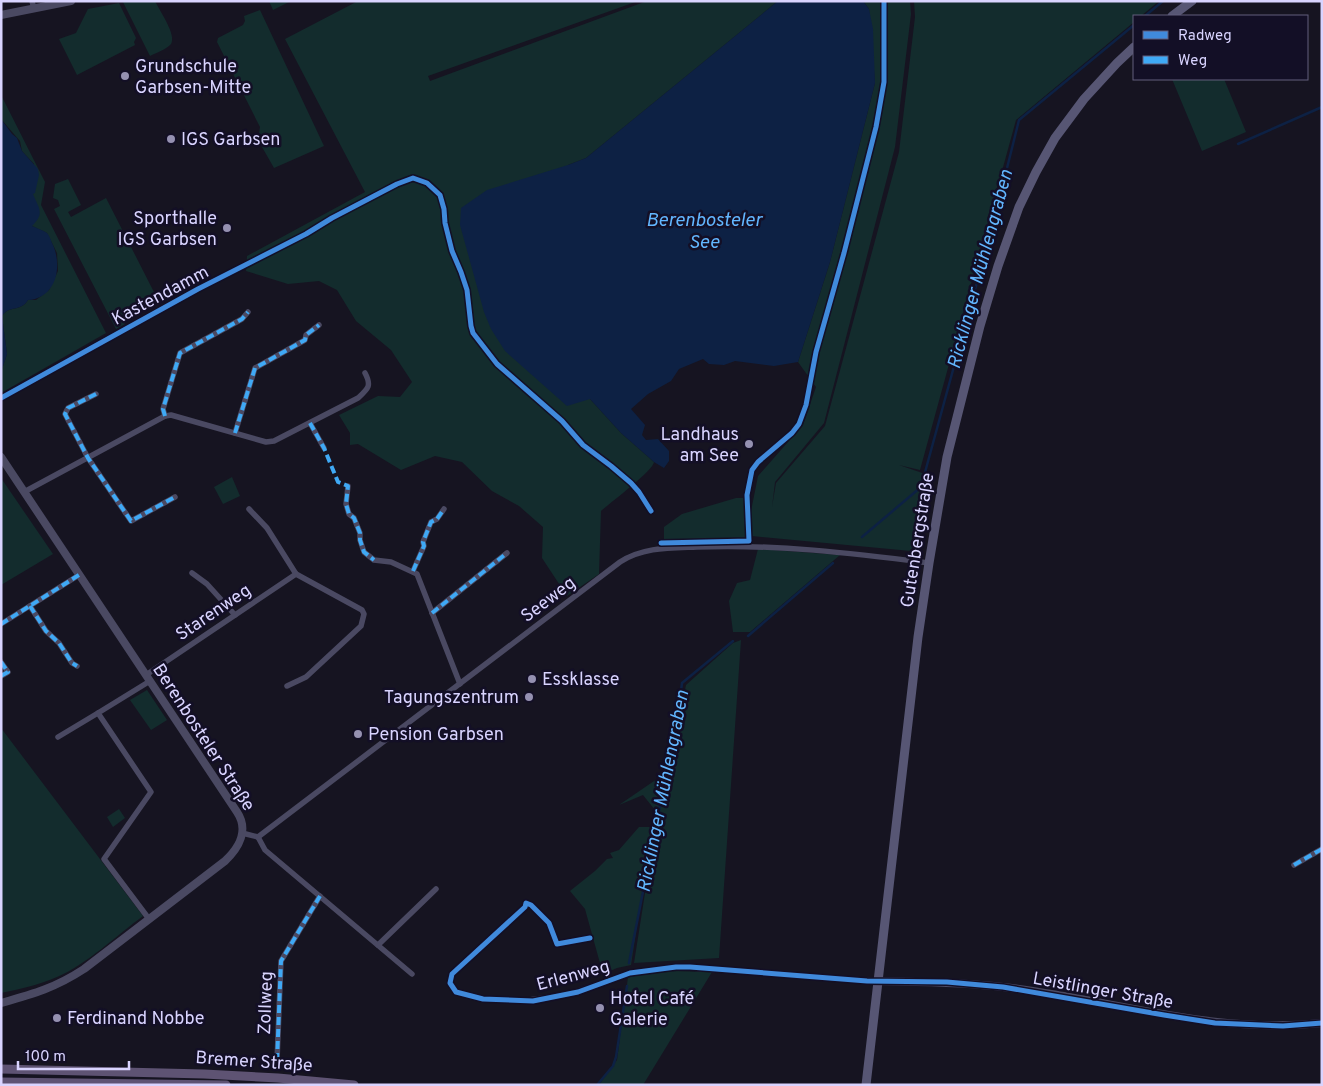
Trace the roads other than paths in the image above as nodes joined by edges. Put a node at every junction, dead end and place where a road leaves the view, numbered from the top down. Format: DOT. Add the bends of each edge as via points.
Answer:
graph roads {
  1 [pos="71,1"];
  2 [pos="1192,1"];
  3 [pos="33,5"];
  4 [pos="1,15"];
  5 [pos="1173,15"];
  6 [pos="1133,48"];
  7 [pos="332,218"];
  8 [pos="248,312"];
  9 [pos="319,325"];
  10 [pos="365,373"];
  11 [pos="96,394"];
  12 [pos="1,398"];
  13 [pos="165,416"];
  14 [pos="310,423"];
  15 [pos="234,433"];
  16 [pos="324,448"];
  17 [pos="1,457"];
  18 [pos="88,458"];
  19 [pos="348,486"];
  20 [pos="24,492"];
  21 [pos="175,498"];
  22 [pos="249,509"];
  23 [pos="444,509"];
  24 [pos="507,553"];
  25 [pos="929,562"];
  26 [pos="414,571"];
  27 [pos="192,573"];
  28 [pos="296,574"];
  29 [pos="79,575"];
  30 [pos="30,606"];
  31 [pos="432,613"];
  32 [pos="236,615"];
  33 [pos="1,624"];
  34 [pos="1,662"];
  35 [pos="77,666"];
  36 [pos="1,676"];
  37 [pos="148,678"];
  38 [pos="460,684"];
  39 [pos="287,686"];
  40 [pos="98,713"];
  41 [pos="58,737"];
  42 [pos="242,834"];
  43 [pos="258,837"];
  44 [pos="1322,849"];
  45 [pos="1294,865"];
  46 [pos="436,889"];
  47 [pos="320,896"];
  48 [pos="149,919"];
  49 [pos="590,938"];
  50 [pos="378,945"];
  51 [pos="412,974"];
  52 [pos="878,981"];
  53 [pos="1,1003"];
  54 [pos="1322,1023"];
  55 [pos="277,1061"];
  56 [pos="1,1069"];
  57 [pos="1,1082"];
  58 [pos="865,1082"];
  59 [pos="226,1085"];
  60 [pos="354,1085"];
  1 -- 3 [label="street"];
  2 -- 5 [label="main road"];
  3 -- 4 [label="street"];
  6 -- 25 [label="main road, Gutenbergstraße" via="1084,99 1055,138 1019,208 977,336 947,457"];
  7 -- 12 [label="street, Kastendamm"];
  8 -- 13 [label="street" via="242,319 180,353 163,409"];
  9 -- 15 [label="street" via="306,335 305,340 255,368"];
  10 -- 14 [label="street" via="368,389 358,398"];
  11 -- 18 [label="street" via="66,412"];
  13 -- 15 [label="street"];
  13 -- 18 [label="street"];
  14 -- 15 [label="street" via="270,442"];
  14 -- 16 [label="street"];
  17 -- 20 [label="street, Berenbosteler Straße"];
  18 -- 20 [label="street"];
  18 -- 21 [label="street" via="131,522"];
  19 -- 26 [label="street" via="346,504 360,533 364,552 374,560 392,562"];
  20 -- 29 [label="street, Berenbosteler Straße"];
  22 -- 28 [label="street" via="267,528"];
  23 -- 26 [label="street" via="432,522"];
  24 -- 31 [label="street"];
  25 -- 38 [label="street, Seeweg" via="748,546 635,553"];
  25 -- 52 [label="main road, Gutenbergstraße"];
  26 -- 31 [label="street"];
  27 -- 32 [label="street"];
  28 -- 32 [label="street, Starenweg"];
  28 -- 39 [label="street" via="362,610 364,619 306,677"];
  29 -- 30 [label="street"];
  29 -- 37 [label="street, Berenbosteler Straße"];
  30 -- 33 [label="street"];
  30 -- 35 [label="street" via="46,631"];
  31 -- 38 [label="street"];
  32 -- 37 [label="street, Starenweg"];
  34 -- 36 [label="street" via="8,672"];
  37 -- 40 [label="street, Starenweg"];
  37 -- 42 [label="street, Berenbosteler Straße" via="240,817"];
  38 -- 43 [label="street, Seeweg"];
  40 -- 41 [label="street, Starenweg"];
  40 -- 48 [label="street" via="151,792 104,859"];
  42 -- 43 [label="street"];
  42 -- 48 [label="street, Berenbosteler Straße" via="238,847 225,862"];
  43 -- 47 [label="street" via="265,850"];
  44 -- 45 [label="street"];
  46 -- 50 [label="street"];
  47 -- 50 [label="street"];
  47 -- 55 [label="street, Zollweg" via="281,960"];
  48 -- 53 [label="street, Berenbosteler Straße" via="69,979 47,990"];
  49 -- 52 [label="street, Erlenweg" via="557,944 549,923 526,903 452,974 450,983 456,992 473,997 521,1002 571,994 630,973 676,967"];
  50 -- 51 [label="street"];
  52 -- 54 [label="street, Leistlinger Straße" via="1003,987 1214,1022 1282,1026"];
  52 -- 58 [label="main road, Gutenbergstraße"];
  56 -- 60 [label="main road, Bremer Straße" via="204,1074"];
  57 -- 59 [label="main road, Bremer Straße"];
}
